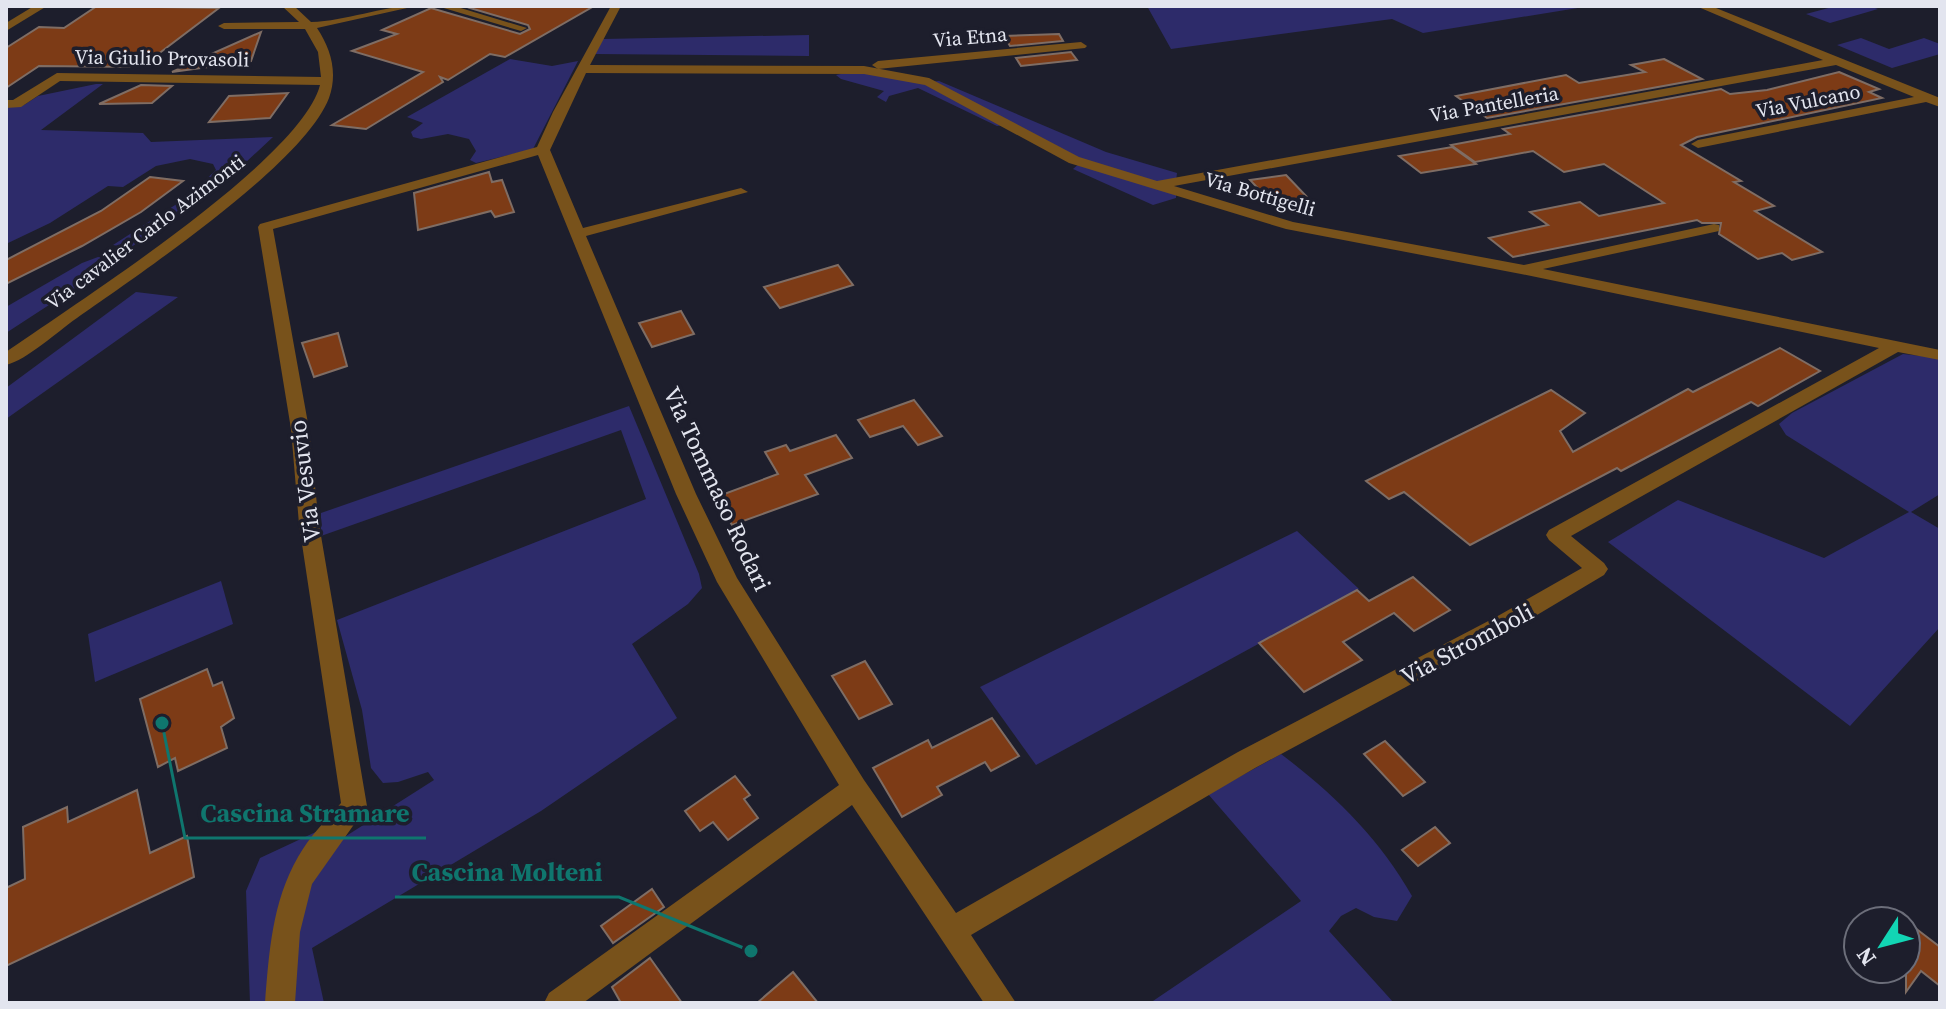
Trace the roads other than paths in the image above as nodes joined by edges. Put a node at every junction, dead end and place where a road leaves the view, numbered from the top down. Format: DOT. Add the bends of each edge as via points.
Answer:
graph roads {
  1 [pos="42,6"];
  2 [pos="287,6"];
  3 [pos="411,6"];
  4 [pos="442,6"];
  5 [pos="616,6"];
  6 [pos="1701,6"];
  7 [pos="315,8"];
  8 [pos="308,21"];
  9 [pos="224,26"];
  10 [pos="6,28"];
  11 [pos="521,28"];
  12 [pos="1081,46"];
  13 [pos="1837,61"];
  14 [pos="582,69"];
  15 [pos="864,70"];
  16 [pos="327,81"];
  17 [pos="1934,100"];
  18 [pos="6,104"];
  19 [pos="1698,144"];
  20 [pos="543,150"];
  21 [pos="1157,185"];
  22 [pos="741,192"];
  23 [pos="1714,228"];
  24 [pos="578,234"];
  25 [pos="1521,269"];
  26 [pos="1893,347"];
  27 [pos="1940,355"];
  28 [pos="6,360"];
  29 [pos="855,788"];
  30 [pos="954,930"];
  31 [pos="280,1003"];
  32 [pos="559,1003"];
  33 [pos="1001,1003"];
  1 -- 10 [label="street"];
  2 -- 8 [label="street"];
  3 -- 8 [label="street"];
  4 -- 11 [label="street"];
  5 -- 14 [label="street"];
  6 -- 13 [label="street"];
  7 -- 8 [label="street"];
  8 -- 9 [label="street"];
  8 -- 16 [label="street" via="322,45"];
  12 -- 15 [label="street, Via Etna" via="882,63"];
  13 -- 17 [label="street"];
  13 -- 21 [label="street, Via Pantelleria"];
  14 -- 15 [label="street, Via Bottigelli"];
  14 -- 20 [label="street"];
  15 -- 21 [label="street, Via Bottigelli" via="929,82 1074,160"];
  16 -- 18 [label="street, Via Giulio Provasoli" via="57,77 16,104"];
  16 -- 28 [label="street, Via cavalier Carlo Azimonti" via="308,121 245,183"];
  17 -- 19 [label="street, Via Vulcano"];
  20 -- 24 [label="street, Via Tommaso Rodari"];
  20 -- 31 [label="street, Via Vesuvio" via="265,227 354,806 309,863 293,898"];
  21 -- 25 [label="street, Via Bottigelli" via="1291,226"];
  22 -- 24 [label="street"];
  23 -- 25 [label="street"];
  24 -- 29 [label="street, Via Tommaso Rodari" via="728,582"];
  25 -- 26 [label="street, Via Bottigelli"];
  26 -- 27 [label="street, Via Bottigelli"];
  26 -- 30 [label="street, Via Stromboli" via="1556,535 1597,569 1548,601 1333,713"];
  29 -- 30 [label="street, Via Tommaso Rodari"];
  29 -- 32 [label="street"];
  30 -- 33 [label="street, Via Tommaso Rodari"];
}
